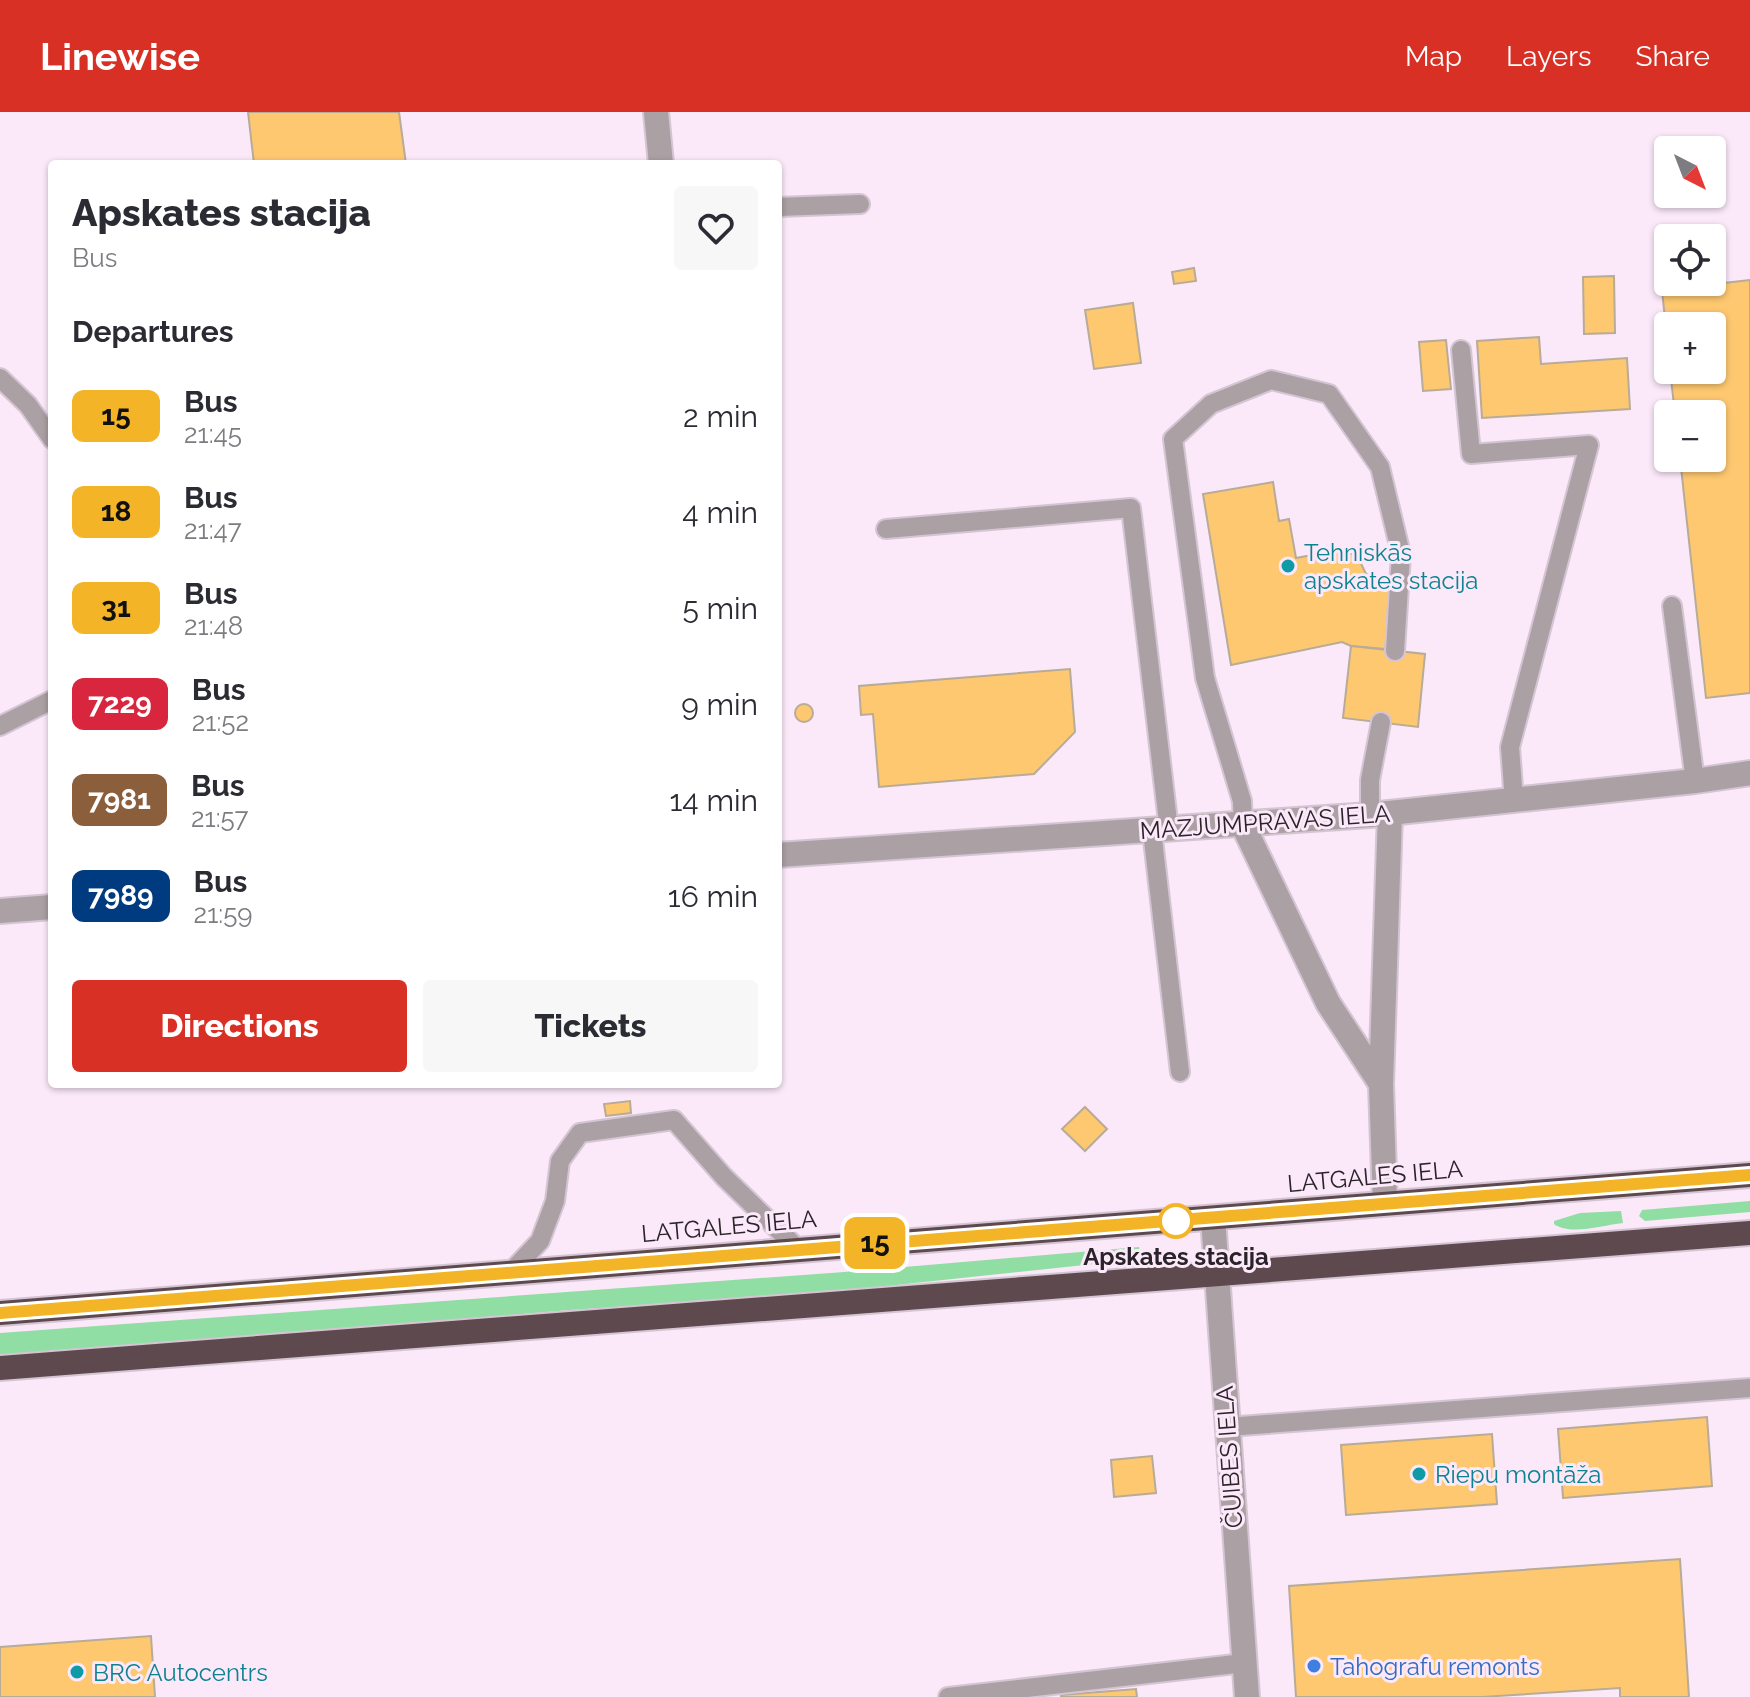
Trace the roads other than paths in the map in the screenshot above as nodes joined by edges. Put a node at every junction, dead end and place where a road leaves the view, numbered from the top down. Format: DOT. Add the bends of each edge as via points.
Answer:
graph roads {
  1 [pos="656,112"];
  2 [pos="661,160"];
  3 [pos="860,204"];
  4 [pos="782,207"];
  5 [pos="1461,350"];
  6 [pos="0,378"];
  7 [pos="48,433"];
  8 [pos="886,529"];
  9 [pos="1672,606"];
  10 [pos="1395,651"];
  11 [pos="48,702"];
  12 [pos="1381,722"];
  13 [pos="0,726"];
  14 [pos="1750,773"];
  15 [pos="1695,781"];
  16 [pos="1514,801"];
  17 [pos="1380,814"];
  18 [pos="1243,825"];
  19 [pos="1161,830"];
  20 [pos="782,855"];
  21 [pos="48,907"];
  22 [pos="0,911"];
  23 [pos="1180,1072"];
  24 [pos="1381,1084"];
  25 [pos="1750,1175"];
  26 [pos="1385,1203"];
  27 [pos="1213,1218"];
  28 [pos="1750,1233"];
  29 [pos="798,1249"];
  30 [pos="510,1273"];
  31 [pos="1217,1273"];
  32 [pos="0,1313"];
  33 [pos="0,1368"];
  34 [pos="1750,1388"];
  35 [pos="1227,1427"];
  36 [pos="1244,1663"];
  37 [pos="948,1697"];
  38 [pos="1247,1697"];
  1 -- 2 [label="street"];
  3 -- 4 [label="lane"];
  5 -- 16 [label="lane" via="1471,454 1589,445 1510,747"];
  6 -- 7 [label="lane"];
  8 -- 19 [label="lane" via="1131,508"];
  9 -- 15 [label="lane"];
  10 -- 18 [label="lane" via="1401,554 1380,467 1329,394 1271,380 1211,404 1173,439 1205,678 1242,801"];
  11 -- 13 [label="lane"];
  12 -- 17 [label="lane" via="1370,780"];
  14 -- 15 [label="street, MAZJUMPRAVAS IELA"];
  15 -- 16 [label="street, MAZJUMPRAVAS IELA"];
  16 -- 17 [label="street, MAZJUMPRAVAS IELA"];
  17 -- 18 [label="street, MAZJUMPRAVAS IELA"];
  17 -- 24 [label="street"];
  18 -- 19 [label="street, MAZJUMPRAVAS IELA"];
  18 -- 24 [label="street" via="1328,1003"];
  19 -- 20 [label="street, MAZJUMPRAVAS IELA"];
  19 -- 23 [label="lane"];
  21 -- 22 [label="street"];
  24 -- 26 [label="street"];
  25 -- 26 [label="highway, LATGALES IELA"];
  26 -- 27 [label="highway, LATGALES IELA"];
  27 -- 29 [label="highway, LATGALES IELA"];
  27 -- 31 [label="street, ČUIBES IELA"];
  28 -- 31 [label="highway"];
  29 -- 30 [label="highway, LATGALES IELA"];
  29 -- 30 [label="lane" via="674,1120 580,1133 560,1161 555,1201 540,1241"];
  30 -- 32 [label="highway, LATGALES IELA"];
  31 -- 33 [label="highway"];
  31 -- 35 [label="street, ČUIBES IELA"];
  34 -- 35 [label="lane"];
  35 -- 36 [label="street, ČUIBES IELA"];
  36 -- 37 [label="lane"];
  36 -- 38 [label="street, ČUIBES IELA"];
}
